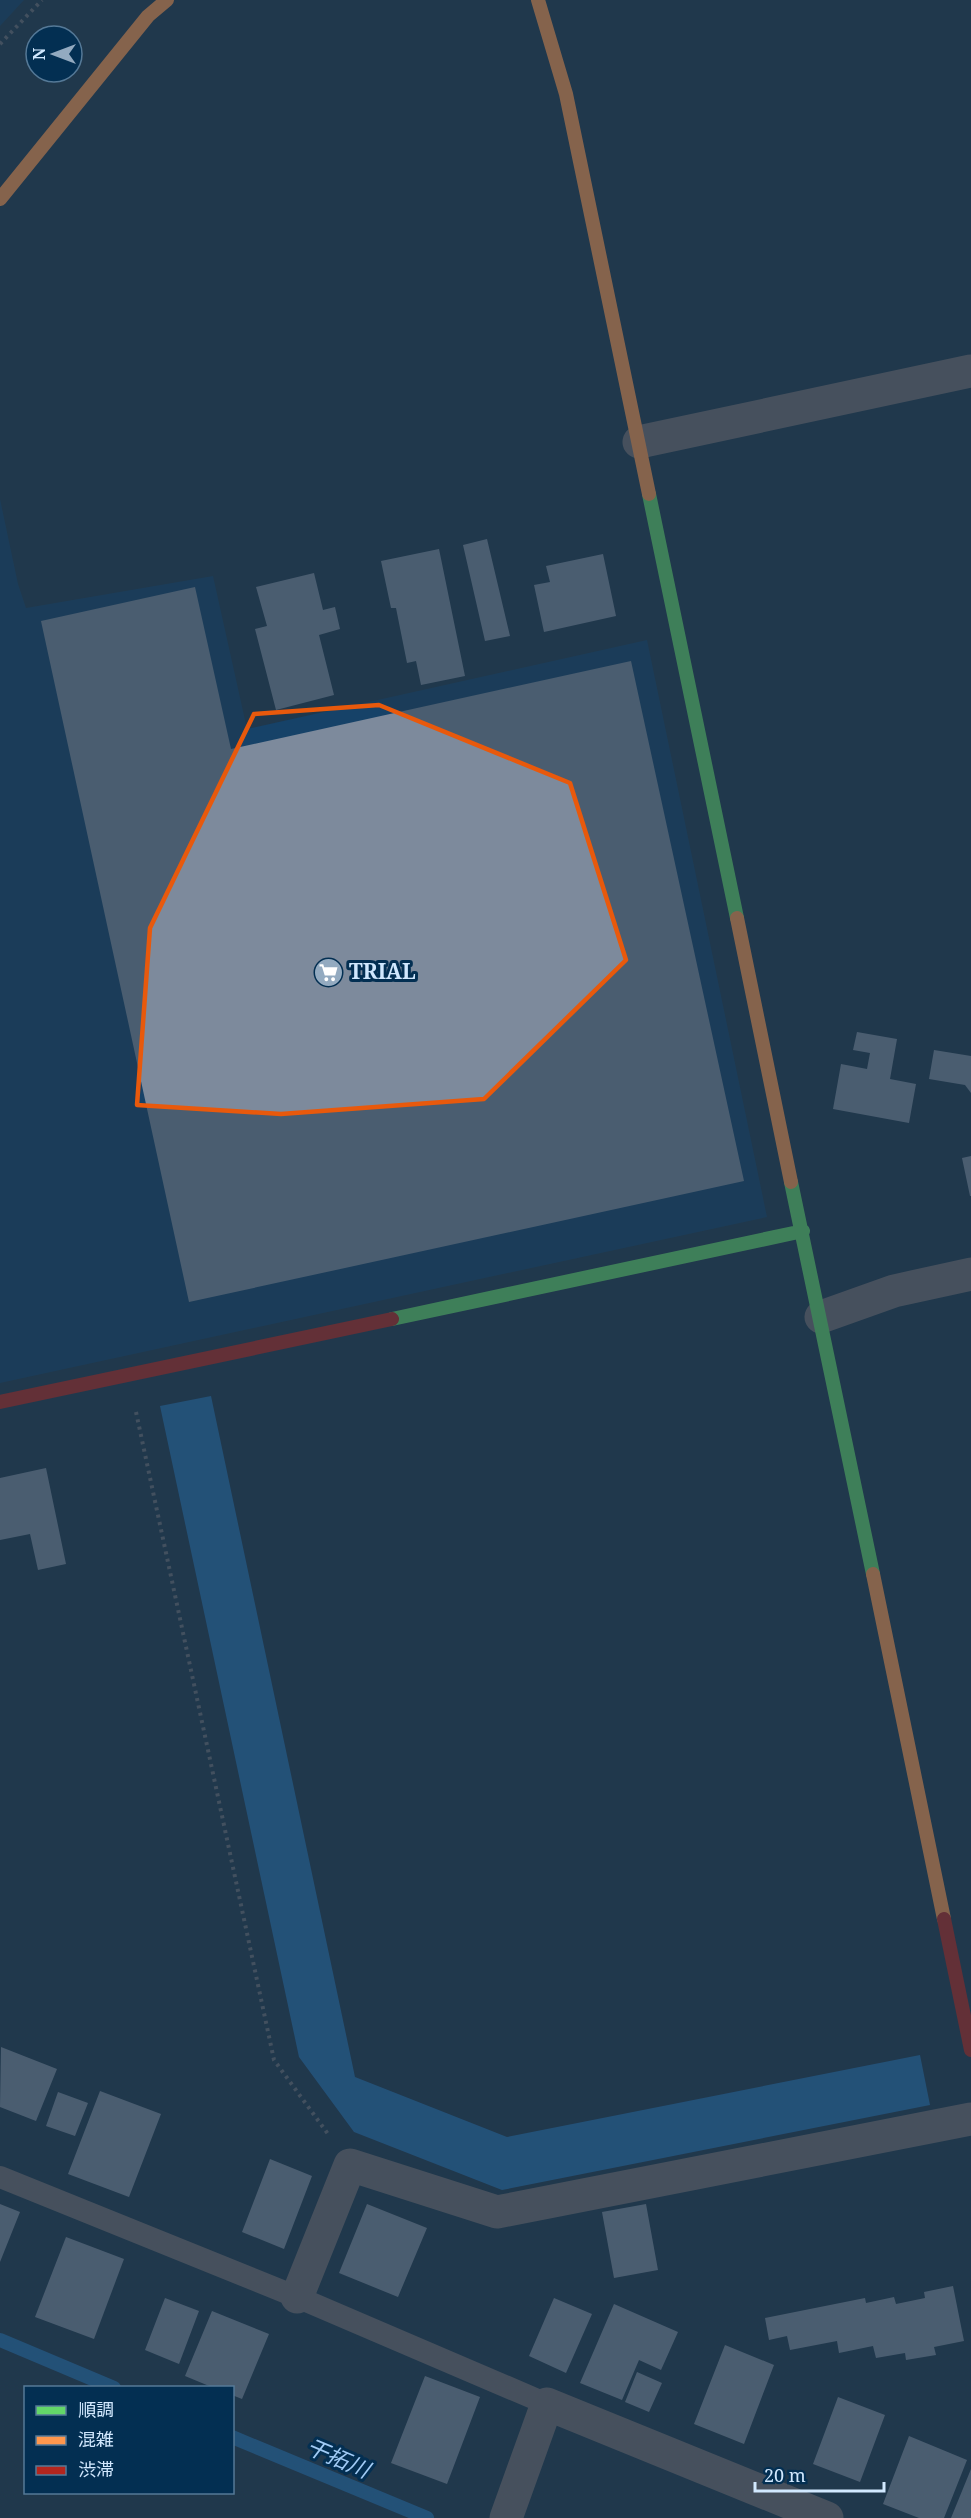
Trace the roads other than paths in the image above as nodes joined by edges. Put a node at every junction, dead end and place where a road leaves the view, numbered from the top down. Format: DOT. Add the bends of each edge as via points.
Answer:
graph roads {
  1 [pos="167,0"];
  2 [pos="538,0"];
  3 [pos="0,199"];
  4 [pos="971,371"];
  5 [pos="639,441"];
  6 [pos="803,1231"];
  7 [pos="971,1274"];
  8 [pos="821,1317"];
  9 [pos="0,1402"];
  10 [pos="969,2030"];
  11 [pos="971,2119"];
  12 [pos="0,2177"];
  13 [pos="297,2297"];
  14 [pos="547,2404"];
  15 [pos="506,2518"];
  16 [pos="827,2518"];
  1 -- 3 [label="street" via="148,16"];
  2 -- 5 [label="street" via="566,94"];
  4 -- 5 [label="street"];
  5 -- 6 [label="street"];
  6 -- 8 [label="street"];
  6 -- 9 [label="street"];
  7 -- 8 [label="street" via="894,1291"];
  8 -- 10 [label="street"];
  11 -- 13 [label="street" via="497,2212 350,2165"];
  12 -- 13 [label="lane"];
  13 -- 14 [label="lane"];
  14 -- 15 [label="street"];
  14 -- 16 [label="street"];
}
